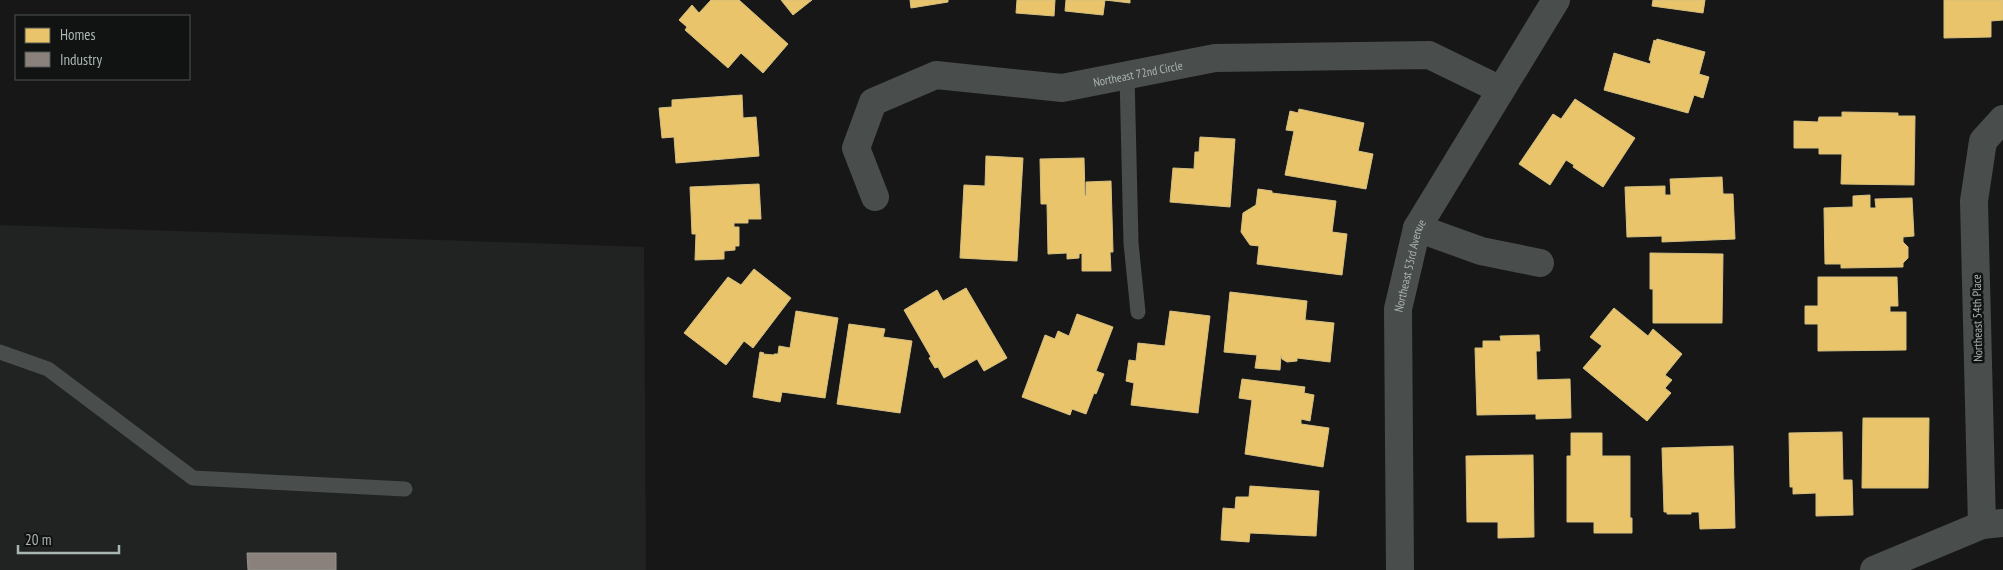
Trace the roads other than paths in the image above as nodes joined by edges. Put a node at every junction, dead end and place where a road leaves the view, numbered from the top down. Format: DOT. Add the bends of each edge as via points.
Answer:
graph roads {
  1 [pos="1556,0"];
  2 [pos="1127,76"];
  3 [pos="1501,90"];
  4 [pos="2003,119"];
  5 [pos="875,197"];
  6 [pos="1417,228"];
  7 [pos="1540,263"];
  8 [pos="1138,312"];
  9 [pos="0,352"];
  10 [pos="405,489"];
  11 [pos="1992,524"];
  12 [pos="1400,570"];
  13 [pos="1874,570"];
  1 -- 3 [label="street, Northeast 53rd Avenue"];
  2 -- 3 [label="street, Northeast 72nd Circle" via="1215,58 1430,54"];
  2 -- 5 [label="street, Northeast 72nd Circle" via="1062,88 936,75 873,102 856,148"];
  2 -- 8 [label="lane" via="1131,244"];
  3 -- 6 [label="street, Northeast 53rd Avenue"];
  4 -- 11 [label="street, Northeast 54th Place" via="1983,141 1974,201"];
  6 -- 7 [label="street" via="1481,251"];
  6 -- 12 [label="street, Northeast 53rd Avenue" via="1398,309"];
  9 -- 10 [label="lane" via="48,369 193,478"];
  11 -- 13 [label="street"];
}
